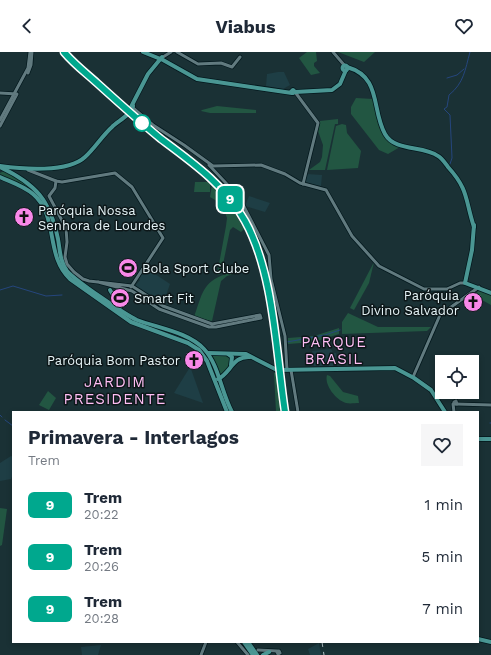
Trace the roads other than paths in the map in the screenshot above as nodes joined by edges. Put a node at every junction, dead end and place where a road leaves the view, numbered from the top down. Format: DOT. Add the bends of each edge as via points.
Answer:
graph roads {
  1 [pos="31,52"];
  2 [pos="143,52"];
  3 [pos="149,52"];
  4 [pos="171,52"];
  5 [pos="177,52"];
  6 [pos="333,52"];
  7 [pos="243,53"];
  8 [pos="162,58"];
  9 [pos="362,67"];
  10 [pos="345,68"];
  11 [pos="362,74"];
  12 [pos="295,92"];
  13 [pos="0,93"];
  14 [pos="16,93"];
  15 [pos="133,108"];
  16 [pos="0,120"];
  17 [pos="0,126"];
  18 [pos="416,150"];
  19 [pos="0,167"];
  20 [pos="212,167"];
  21 [pos="16,168"];
  22 [pos="6,170"];
  23 [pos="32,170"];
  24 [pos="0,171"];
  25 [pos="0,177"];
  26 [pos="56,181"];
  27 [pos="302,184"];
  28 [pos="465,281"];
  29 [pos="98,282"];
  30 [pos="132,286"];
  31 [pos="479,287"];
  32 [pos="128,289"];
  33 [pos="110,290"];
  34 [pos="491,293"];
  35 [pos="122,311"];
  36 [pos="207,353"];
  37 [pos="228,354"];
  38 [pos="256,359"];
  39 [pos="230,366"];
  40 [pos="210,368"];
  41 [pos="289,370"];
  42 [pos="413,377"];
  43 [pos="218,379"];
  44 [pos="218,392"];
  45 [pos="217,398"];
  46 [pos="491,404"];
  47 [pos="454,410"];
  48 [pos="227,411"];
  49 [pos="232,411"];
  50 [pos="298,411"];
  51 [pos="444,411"];
  52 [pos="479,439"];
  53 [pos="491,439"];
  54 [pos="479,639"];
  55 [pos="491,642"];
  56 [pos="206,643"];
  57 [pos="238,643"];
  58 [pos="245,643"];
  59 [pos="249,643"];
  60 [pos="269,652"];
  61 [pos="258,653"];
  62 [pos="279,653"];
  63 [pos="201,655"];
  64 [pos="248,655"];
  65 [pos="253,655"];
  66 [pos="264,655"];
  1 -- 14 [label="street" via="28,68"];
  2 -- 8 [label="main road"];
  3 -- 8 [label="main road"];
  4 -- 8 [label="street"];
  5 -- 7 [label="street" via="196,63 234,68"];
  6 -- 10 [label="street"];
  8 -- 12 [label="main road" via="197,77"];
  8 -- 15 [label="main road" via="148,74"];
  9 -- 11 [label="main road"];
  10 -- 11 [label="main road"];
  10 -- 12 [label="main road" via="338,86 329,92"];
  10 -- 18 [label="main road" via="357,71 368,82 382,129 388,139"];
  11 -- 18 [label="main road" via="370,83 386,135 395,143"];
  12 -- 27 [label="street" via="318,123"];
  13 -- 14 [label="street"];
  14 -- 16 [label="street"];
  14 -- 17 [label="street"];
  15 -- 20 [label="street"];
  15 -- 23 [label="main road" via="79,161"];
  18 -- 28 [label="main road" via="437,155 466,192 474,225"];
  19 -- 21 [label="main road"];
  19 -- 22 [label="main road"];
  20 -- 27 [label="street" via="261,165"];
  20 -- 41 [label="street" via="238,197 267,251 285,336"];
  21 -- 22 [label="main road"];
  21 -- 23 [label="main road"];
  22 -- 24 [label="main road"];
  22 -- 35 [label="main road" via="29,184 46,202 53,218 62,260 68,272"];
  23 -- 26 [label="street"];
  25 -- 40 [label="main road" via="28,190 42,204 50,221 58,263 68,277 131,322 195,347 204,356"];
  26 -- 29 [label="street" via="50,197 66,228 66,262 74,272 87,281"];
  26 -- 30 [label="street" via="118,173 132,187 162,234 162,242"];
  27 -- 28 [label="street" via="327,191 352,236 383,268 424,289 447,289"];
  28 -- 31 [label="main road"];
  29 -- 30 [label="street"];
  29 -- 32 [label="street"];
  30 -- 32 [label="street"];
  30 -- 32 [label="street" via="163,306 212,324 260,317 209,327 159,309"];
  31 -- 34 [label="main road"];
  31 -- 42 [label="street" via="440,315"];
  33 -- 35 [label="main road"];
  35 -- 36 [label="main road" via="194,341"];
  36 -- 37 [label="main road"];
  36 -- 43 [label="main road"];
  37 -- 38 [label="main road" via="246,354"];
  37 -- 39 [label="main road" via="232,357"];
  38 -- 39 [label="main road" via="244,357"];
  38 -- 41 [label="main road" via="271,368"];
  39 -- 43 [label="main road"];
  40 -- 43 [label="main road" via="214,378"];
  40 -- 44 [label="main road"];
  41 -- 42 [label="main road" via="393,367"];
  41 -- 50 [label="street"];
  42 -- 51 [label="main road" via="432,391"];
  43 -- 49 [label="main road"];
  44 -- 45 [label="main road"];
  44 -- 48 [label="main road"];
  46 -- 47 [label="street" via="456,404"];
  52 -- 53 [label="main road"];
  54 -- 55 [label="main road"];
  56 -- 63 [label="street"];
  57 -- 64 [label="street"];
  58 -- 65 [label="main road"];
  59 -- 61 [label="main road"];
  60 -- 62 [label="street"];
  60 -- 66 [label="main road"];
  61 -- 62 [label="street"];
}
